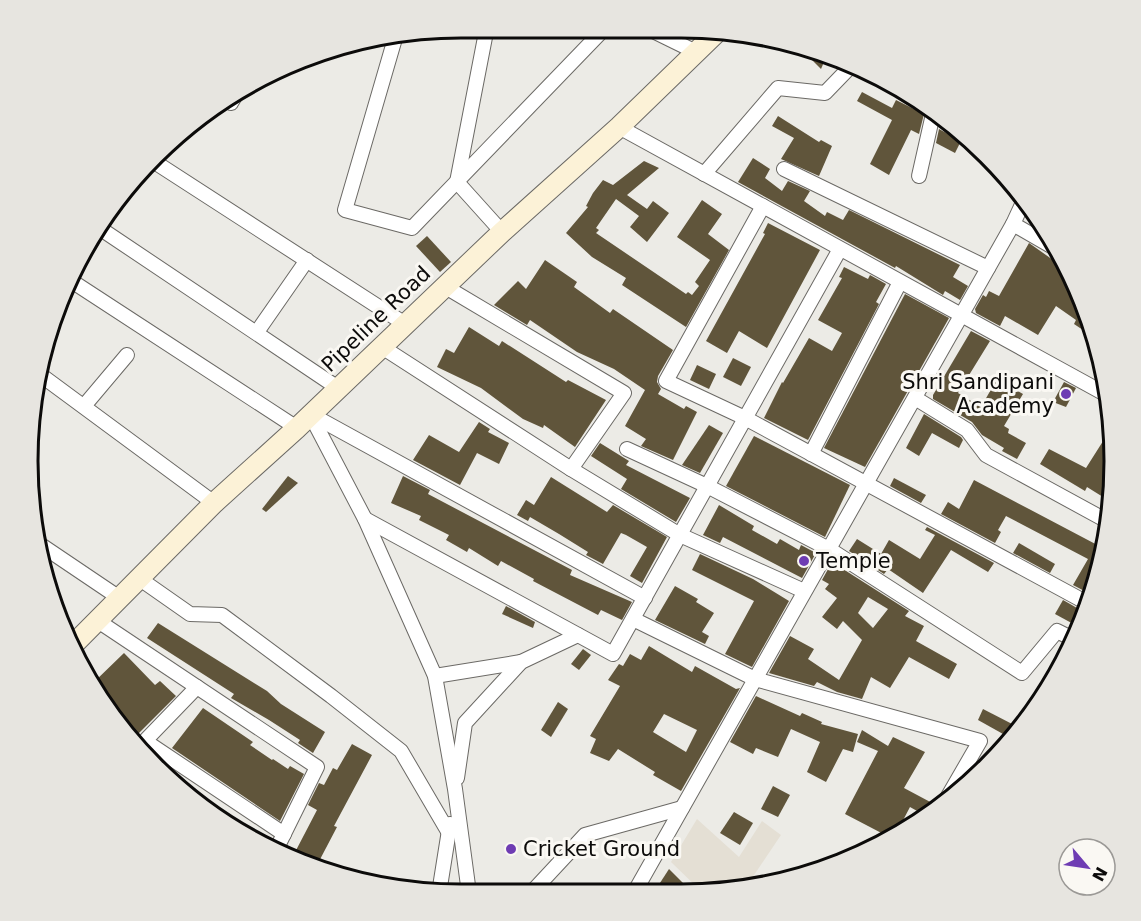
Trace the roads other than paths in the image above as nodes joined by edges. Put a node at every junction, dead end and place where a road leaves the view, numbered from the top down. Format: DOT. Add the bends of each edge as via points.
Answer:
graph roads {
  1 [pos="485,38"];
  2 [pos="595,38"];
  3 [pos="667,38"];
  4 [pos="710,38"];
  5 [pos="394,43"];
  6 [pos="696,52"];
  7 [pos="846,72"];
  8 [pos="932,120"];
  9 [pos="619,127"];
  10 [pos="158,164"];
  11 [pos="784,169"];
  12 [pos="704,174"];
  13 [pos="919,176"];
  14 [pos="457,182"];
  15 [pos="763,206"];
  16 [pos="1020,209"];
  17 [pos="1013,224"];
  18 [pos="105,232"];
  19 [pos="502,232"];
  20 [pos="1042,241"];
  21 [pos="840,249"];
  22 [pos="307,260"];
  23 [pos="988,268"];
  24 [pos="900,282"];
  25 [pos="76,284"];
  26 [pos="444,286"];
  27 [pos="961,315"];
  28 [pos="405,324"];
  29 [pos="258,332"];
  30 [pos="382,347"];
  31 [pos="126,355"];
  32 [pos="46,379"];
  33 [pos="338,388"];
  34 [pos="1097,390"];
  35 [pos="915,398"];
  36 [pos="84,406"];
  37 [pos="745,418"];
  38 [pos="304,421"];
  39 [pos="627,449"];
  40 [pos="811,454"];
  41 [pos="571,470"];
  42 [pos="866,484"];
  43 [pos="707,486"];
  44 [pos="214,503"];
  45 [pos="1100,517"];
  46 [pos="365,519"];
  47 [pos="680,535"];
  48 [pos="47,549"];
  49 [pos="829,549"];
  50 [pos="140,579"];
  51 [pos="804,591"];
  52 [pos="645,598"];
  53 [pos="120,599"];
  54 [pos="1080,599"];
  55 [pos="633,620"];
  56 [pos="98,621"];
  57 [pos="578,635"];
  58 [pos="1065,635"];
  59 [pos="78,640"];
  60 [pos="521,662"];
  61 [pos="435,676"];
  62 [pos="755,679"];
  63 [pos="197,687"];
  64 [pos="144,742"];
  65 [pos="153,751"];
  66 [pos="959,779"];
  67 [pos="455,789"];
  68 [pos="682,808"];
  69 [pos="449,833"];
  70 [pos="284,834"];
  71 [pos="280,843"];
  72 [pos="441,883"];
  73 [pos="468,884"];
  74 [pos="539,884"];
  75 [pos="639,884"];
  1 -- 14 [label="street"];
  2 -- 14 [label="street"];
  3 -- 6 [label="street"];
  4 -- 6 [label="main road, Pipeline Road"];
  5 -- 14 [label="street" via="345,210 412,228"];
  6 -- 9 [label="main road, Pipeline Road"];
  7 -- 12 [label="street" via="825,93 778,88"];
  8 -- 13 [label="street"];
  9 -- 12 [label="street"];
  9 -- 19 [label="main road, Pipeline Road"];
  10 -- 22 [label="street"];
  11 -- 23 [label="street"];
  12 -- 15 [label="street"];
  14 -- 19 [label="street"];
  15 -- 21 [label="street"];
  15 -- 37 [label="street" via="666,381"];
  16 -- 17 [label="street"];
  17 -- 20 [label="street"];
  17 -- 23 [label="street"];
  18 -- 29 [label="street"];
  19 -- 26 [label="main road, Pipeline Road"];
  21 -- 24 [label="street"];
  21 -- 37 [label="street"];
  22 -- 28 [label="street"];
  22 -- 29 [label="street"];
  23 -- 27 [label="street"];
  24 -- 27 [label="street"];
  24 -- 40 [label="street"];
  25 -- 38 [label="street"];
  26 -- 28 [label="main road, Pipeline Road"];
  26 -- 41 [label="street" via="624,393"];
  27 -- 34 [label="street"];
  27 -- 35 [label="street"];
  28 -- 30 [label="main road, Pipeline Road"];
  29 -- 33 [label="street"];
  30 -- 33 [label="main road, Pipeline Road"];
  30 -- 41 [label="street"];
  31 -- 36 [label="street"];
  32 -- 36 [label="street"];
  33 -- 38 [label="main road, Pipeline Road"];
  35 -- 42 [label="street"];
  35 -- 45 [label="street" via="967,430 986,455"];
  36 -- 44 [label="street"];
  37 -- 40 [label="street"];
  37 -- 43 [label="street"];
  38 -- 44 [label="main road, Pipeline Road"];
  38 -- 46 [label="street"];
  38 -- 52 [label="street"];
  39 -- 43 [label="street"];
  40 -- 42 [label="street"];
  41 -- 47 [label="street"];
  42 -- 49 [label="street"];
  42 -- 54 [label="street"];
  43 -- 47 [label="street"];
  43 -- 49 [label="street"];
  44 -- 50 [label="main road, Pipeline Road"];
  46 -- 57 [label="street"];
  46 -- 61 [label="street"];
  47 -- 51 [label="street"];
  47 -- 52 [label="street"];
  48 -- 53 [label="street"];
  49 -- 51 [label="street"];
  49 -- 58 [label="street" via="1022,674 1057,631"];
  50 -- 53 [label="main road, Pipeline Road"];
  50 -- 69 [label="street" via="190,614 222,615 401,751"];
  51 -- 62 [label="street"];
  52 -- 55 [label="street"];
  53 -- 56 [label="main road, Pipeline Road"];
  55 -- 57 [label="street" via="613,654"];
  55 -- 62 [label="street"];
  56 -- 59 [label="main road, Pipeline Road"];
  56 -- 63 [label="street"];
  57 -- 60 [label="street"];
  60 -- 61 [label="street"];
  60 -- 67 [label="street" via="465,723"];
  61 -- 67 [label="street"];
  62 -- 66 [label="street" via="980,741"];
  62 -- 68 [label="street"];
  63 -- 64 [label="street"];
  63 -- 70 [label="street" via="317,767"];
  65 -- 70 [label="street"];
  67 -- 69 [label="street"];
  67 -- 73 [label="street"];
  68 -- 74 [label="street" via="585,835"];
  68 -- 75 [label="street"];
  69 -- 72 [label="street"];
  70 -- 71 [label="street"];
}
